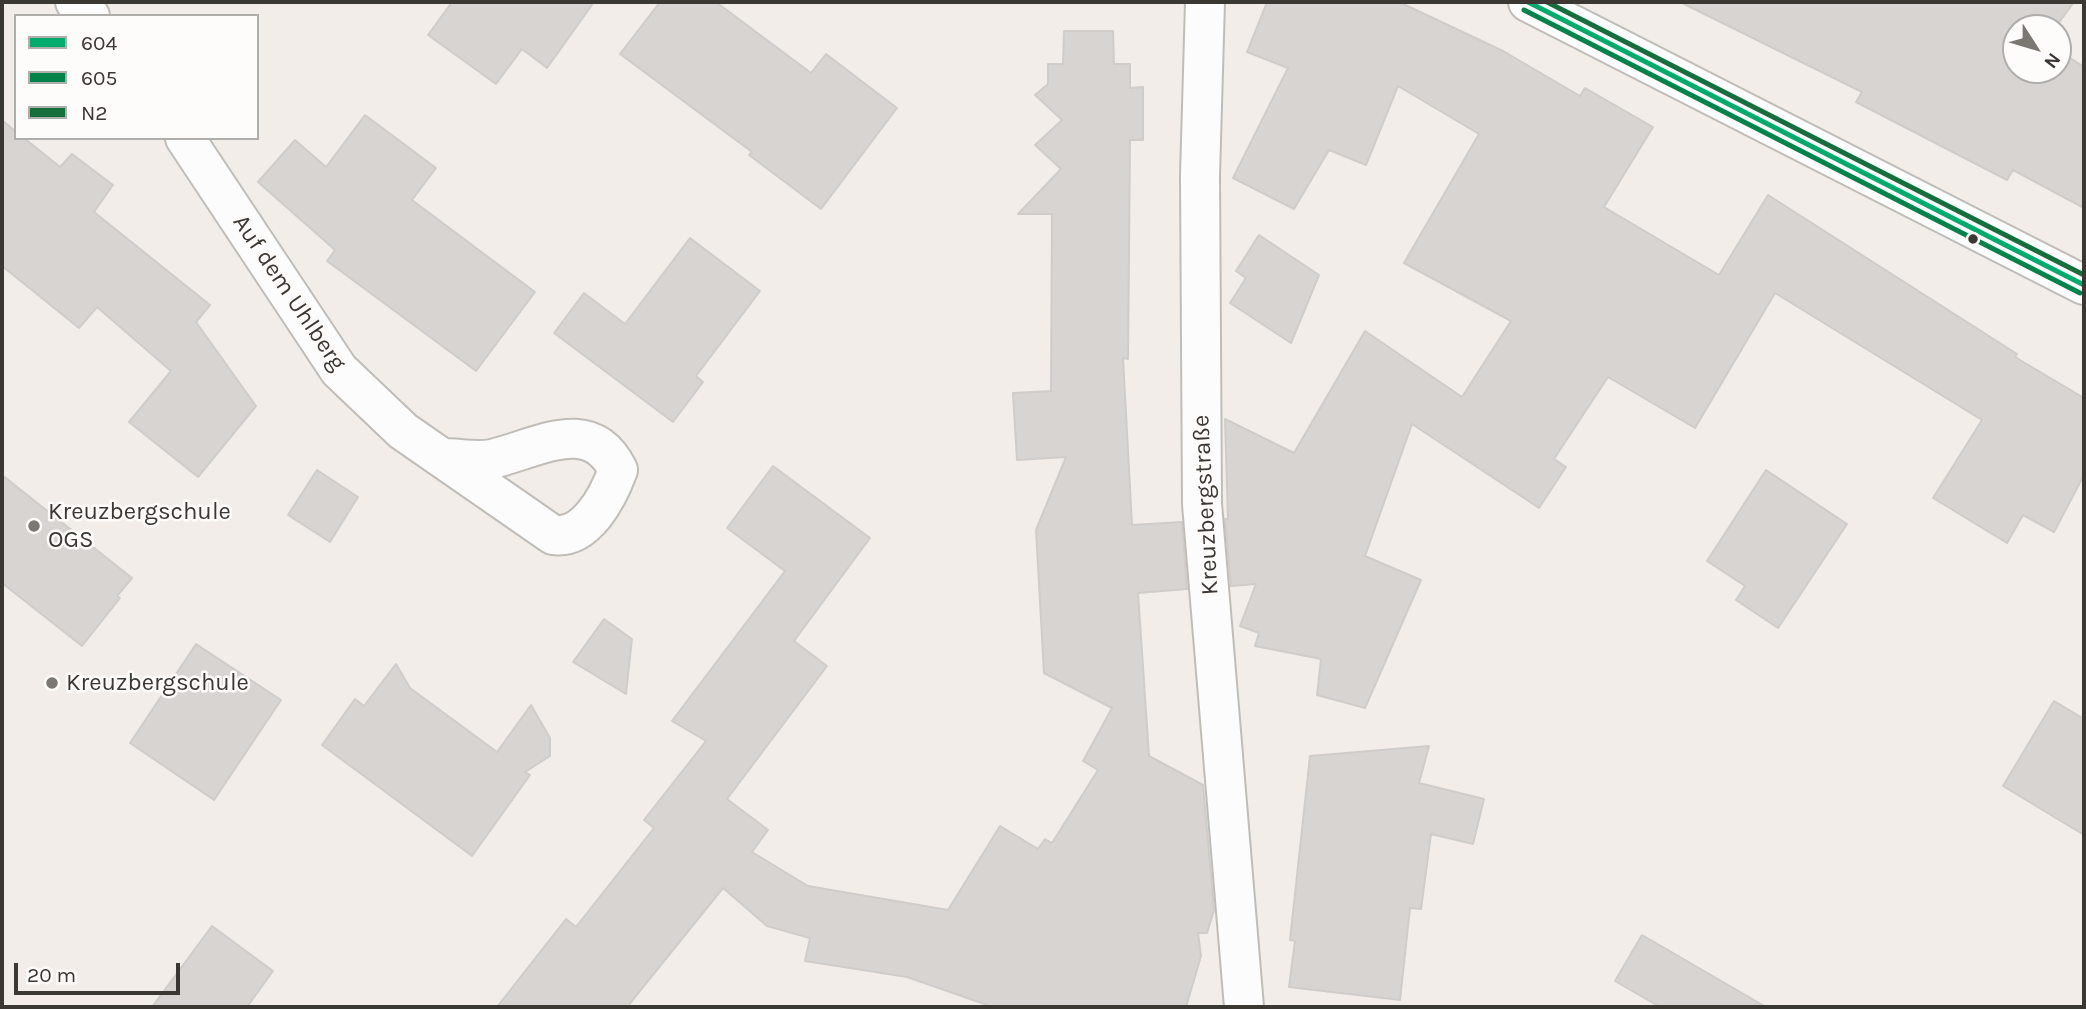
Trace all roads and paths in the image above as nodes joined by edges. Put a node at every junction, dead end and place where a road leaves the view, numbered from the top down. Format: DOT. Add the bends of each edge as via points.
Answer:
graph roads {
  1 [pos="75,2"];
  2 [pos="1205,2"];
  3 [pos="1528,2"];
  4 [pos="88,14"];
  5 [pos="186,140"];
  6 [pos="2084,285"];
  7 [pos="443,458"];
  8 [pos="1244,1007"];
  1 -- 4 [label="street"];
  2 -- 8 [label="street, Kreuzbergstraße" via="1200,174 1202,504"];
  3 -- 6 [label="street"];
  5 -- 7 [label="street, Auf dem Uhlberg" via="338,370 403,431"];
}
